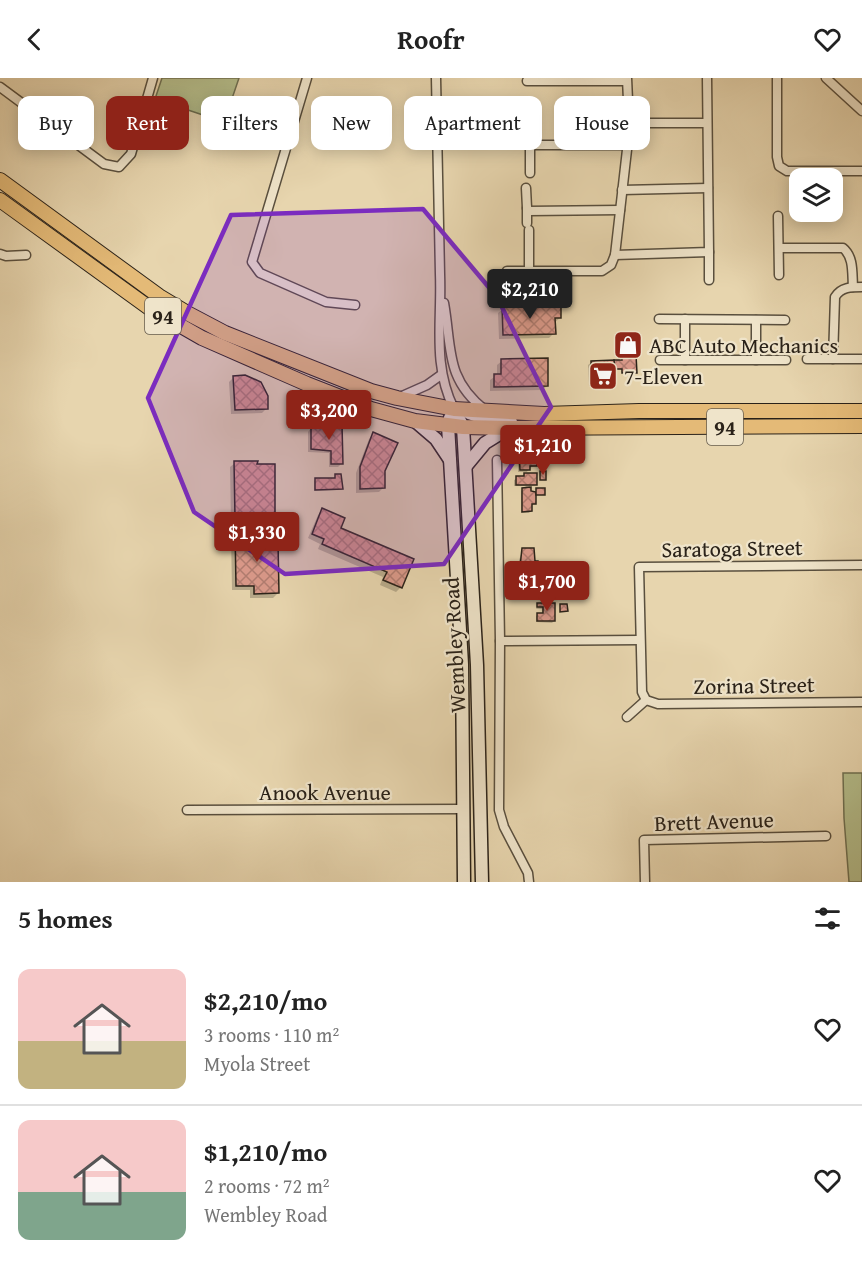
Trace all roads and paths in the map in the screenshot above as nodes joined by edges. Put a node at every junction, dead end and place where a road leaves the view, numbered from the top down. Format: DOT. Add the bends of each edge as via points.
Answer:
graph roads {
  1 [pos="153,78"];
  2 [pos="307,78"];
  3 [pos="436,78"];
  4 [pos="707,78"];
  5 [pos="777,78"];
  6 [pos="826,78"];
  7 [pos="626,79"];
  8 [pos="527,83"];
  9 [pos="0,87"];
  10 [pos="628,96"];
  11 [pos="862,111"];
  12 [pos="650,123"];
  13 [pos="707,123"];
  14 [pos="530,150"];
  15 [pos="627,150"];
  16 [pos="862,171"];
  17 [pos="530,173"];
  18 [pos="0,180"];
  19 [pos="526,188"];
  20 [pos="708,188"];
  21 [pos="622,190"];
  22 [pos="0,200"];
  23 [pos="527,208"];
  24 [pos="620,210"];
  25 [pos="778,216"];
  26 [pos="779,248"];
  27 [pos="709,252"];
  28 [pos="0,254"];
  29 [pos="26,255"];
  30 [pos="615,255"];
  31 [pos="507,271"];
  32 [pos="529,271"];
  33 [pos="779,276"];
  34 [pos="709,280"];
  35 [pos="440,282"];
  36 [pos="857,287"];
  37 [pos="355,305"];
  38 [pos="659,319"];
  39 [pos="685,319"];
  40 [pos="756,320"];
  41 [pos="785,320"];
  42 [pos="807,359"];
  43 [pos="833,359"];
  44 [pos="862,359"];
  45 [pos="660,360"];
  46 [pos="685,360"];
  47 [pos="756,360"];
  48 [pos="786,360"];
  49 [pos="441,375"];
  50 [pos="397,399"];
  51 [pos="454,409"];
  52 [pos="486,411"];
  53 [pos="862,411"];
  54 [pos="415,421"];
  55 [pos="448,425"];
  56 [pos="862,426"];
  57 [pos="463,427"];
  58 [pos="545,427"];
  59 [pos="509,428"];
  60 [pos="497,460"];
  61 [pos="451,461"];
  62 [pos="466,466"];
  63 [pos="862,565"];
  64 [pos="640,640"];
  65 [pos="500,641"];
  66 [pos="646,700"];
  67 [pos="862,702"];
  68 [pos="627,717"];
  69 [pos="463,809"];
  70 [pos="187,810"];
  71 [pos="826,836"];
  72 [pos="464,882"];
  73 [pos="482,882"];
  74 [pos="529,882"];
  75 [pos="645,882"];
  1 -- 9 [label="street" via="131,154 119,167 104,164"];
  2 -- 37 [label="street" via="252,262 260,273 326,302"];
  3 -- 35 [label="street, Wembley Road"];
  4 -- 13 [label="street"];
  5 -- 16 [label="street" via="779,166 787,171"];
  6 -- 11 [label="street"];
  7 -- 8 [label="street"];
  7 -- 10 [label="street"];
  12 -- 13 [label="street"];
  13 -- 20 [label="street"];
  14 -- 17 [label="street"];
  15 -- 21 [label="street"];
  18 -- 50 [label="main road, 94" via="189,314 235,337"];
  19 -- 23 [label="street"];
  20 -- 21 [label="street"];
  20 -- 27 [label="street"];
  21 -- 24 [label="street"];
  22 -- 54 [label="main road, 94" via="177,325 344,399"];
  23 -- 24 [label="street"];
  23 -- 32 [label="street"];
  24 -- 30 [label="street"];
  25 -- 26 [label="street"];
  26 -- 33 [label="street"];
  26 -- 36 [label="street" via="843,248 849,253"];
  27 -- 30 [label="street"];
  27 -- 34 [label="street"];
  28 -- 29 [label="street"];
  30 -- 32 [label="street" via="611,266 602,271"];
  31 -- 32 [label="street"];
  35 -- 49 [label="street, Wembley Road"];
  35 -- 52 [label="street, Wembley Road" via="456,376 465,392"];
  36 -- 43 [label="street" via="838,291 835,297"];
  38 -- 39 [label="street"];
  39 -- 40 [label="street"];
  39 -- 46 [label="street"];
  40 -- 41 [label="street"];
  40 -- 47 [label="street"];
  42 -- 43 [label="street"];
  43 -- 44 [label="street"];
  45 -- 46 [label="street"];
  46 -- 47 [label="street"];
  47 -- 48 [label="street"];
  49 -- 50 [label="street"];
  49 -- 51 [label="street, Wembley Road"];
  50 -- 51 [label="main road, 94"];
  51 -- 52 [label="main road, 94"];
  51 -- 55 [label="main road, Wembley Road"];
  51 -- 57 [label="main road, Wembley Road"];
  51 -- 58 [label="main road" via="490,420"];
  52 -- 53 [label="main road, 94"];
  54 -- 55 [label="main road, 94"];
  54 -- 61 [label="main road" via="436,439"];
  55 -- 57 [label="main road, 94"];
  55 -- 61 [label="main road, Wembley Road"];
  56 -- 58 [label="main road, 94"];
  57 -- 59 [label="main road, 94"];
  57 -- 62 [label="main road, Wembley Road"];
  58 -- 59 [label="main road, 94"];
  59 -- 62 [label="main road" via="485,443"];
  60 -- 65 [label="street, Wembley Road"];
  61 -- 69 [label="main road, Wembley Road" via="462,664"];
  62 -- 73 [label="main road, Wembley Road" via="477,665"];
  63 -- 64 [label="street, Saratoga Street" via="639,567"];
  64 -- 65 [label="street"];
  64 -- 66 [label="street" via="642,692"];
  65 -- 74 [label="street, Wembley Road" via="499,810"];
  66 -- 67 [label="street, Zorina Street" via="658,704"];
  66 -- 68 [label="street"];
  69 -- 70 [label="street, Anook Avenue"];
  69 -- 72 [label="main road, Wembley Road"];
  71 -- 75 [label="street, Brett Avenue" via="644,840"];
}
